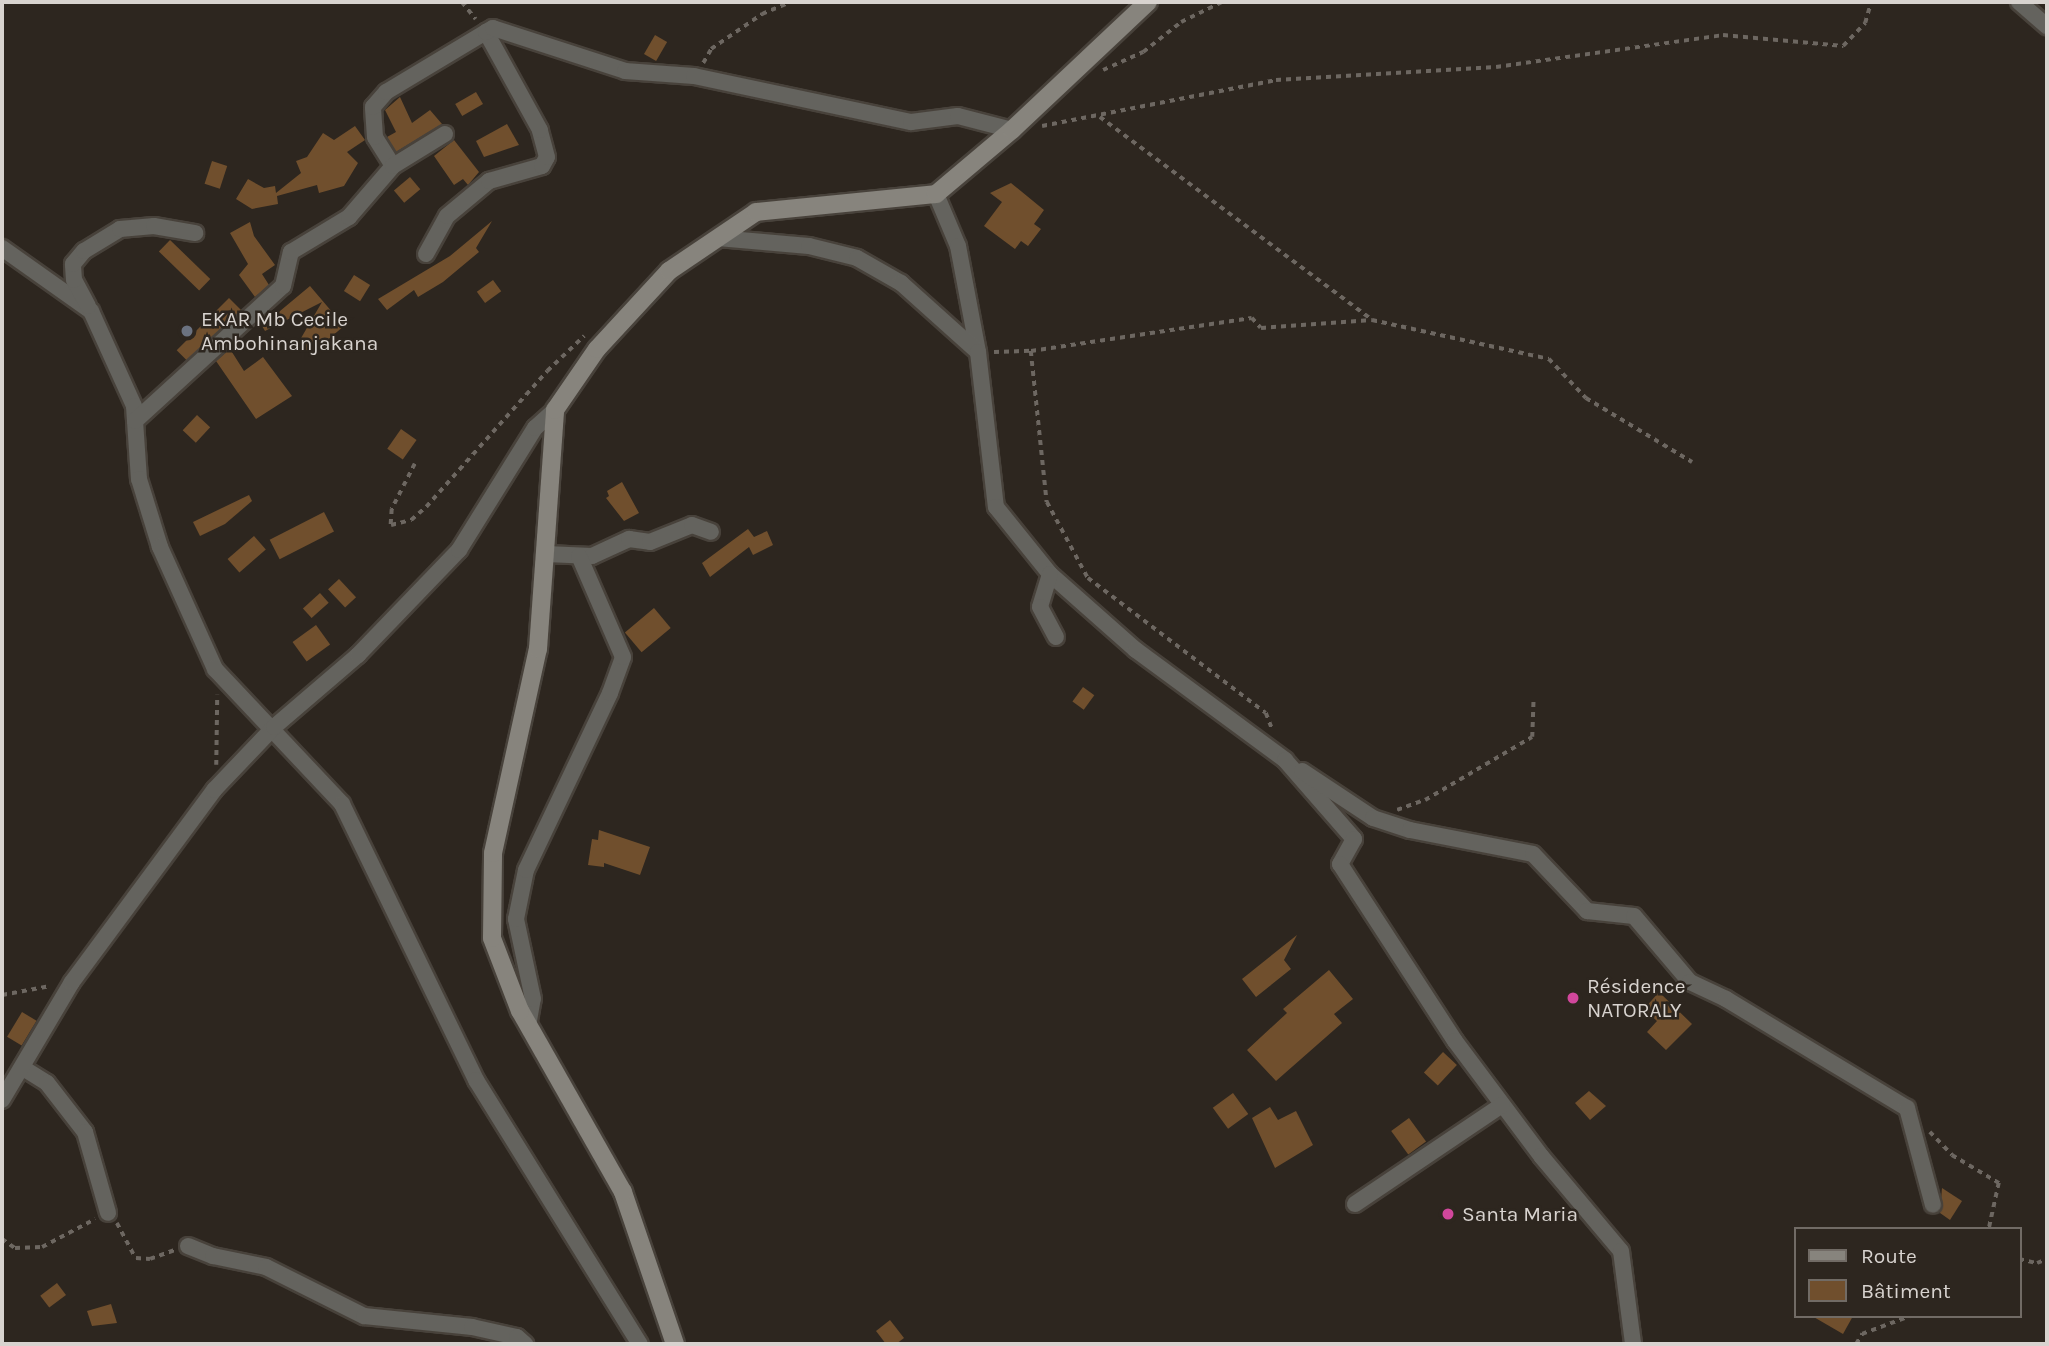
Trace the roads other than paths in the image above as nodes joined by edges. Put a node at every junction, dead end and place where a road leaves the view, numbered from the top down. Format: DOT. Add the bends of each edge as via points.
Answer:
graph roads {
  1 [pos="1148,2"];
  2 [pos="2019,2"];
  3 [pos="2047,26"];
  4 [pos="486,32"];
  5 [pos="1012,130"];
  6 [pos="445,134"];
  7 [pos="393,166"];
  8 [pos="936,194"];
  9 [pos="195,233"];
  10 [pos="718,238"];
  11 [pos="2,248"];
  12 [pos="426,254"];
  13 [pos="91,311"];
  14 [pos="978,352"];
  15 [pos="555,410"];
  16 [pos="135,421"];
  17 [pos="711,532"];
  18 [pos="546,554"];
  19 [pos="579,556"];
  20 [pos="1050,574"];
  21 [pos="1056,637"];
  22 [pos="274,727"];
  23 [pos="1285,760"];
  24 [pos="528,1026"];
  25 [pos="23,1068"];
  26 [pos="2,1100"];
  27 [pos="1502,1105"];
  28 [pos="1355,1204"];
  29 [pos="1933,1205"];
  30 [pos="108,1213"];
  31 [pos="188,1246"];
  32 [pos="524,1344"];
  33 [pos="640,1344"];
  34 [pos="675,1344"];
  35 [pos="1633,1344"];
  1 -- 5 [label="street"];
  2 -- 3 [label="street"];
  4 -- 5 [label="street" via="493,28 528,37 625,71 694,76 911,122 958,116"];
  4 -- 7 [label="street" via="386,92 373,107 374,137"];
  4 -- 12 [label="street" via="540,130 547,157 542,166 489,181 447,216"];
  5 -- 8 [label="street"];
  6 -- 7 [label="street"];
  7 -- 16 [label="street" via="349,217 291,252 283,286"];
  8 -- 10 [label="street" via="756,212"];
  8 -- 14 [label="street" via="958,246"];
  9 -- 13 [label="street" via="155,226 120,229 84,251 73,264 74,280"];
  10 -- 14 [label="street" via="809,246 857,258 901,283"];
  10 -- 15 [label="street" via="669,271 597,349"];
  11 -- 13 [label="street"];
  13 -- 16 [label="street" via="134,406"];
  14 -- 20 [label="street" via="996,507"];
  15 -- 18 [label="street"];
  15 -- 22 [label="street" via="536,428 459,551 358,655"];
  16 -- 22 [label="street" via="139,479 160,547 215,669"];
  17 -- 19 [label="street" via="692,525 650,542 629,539 592,556"];
  18 -- 19 [label="street"];
  18 -- 24 [label="street" via="538,649 493,853 492,938"];
  19 -- 24 [label="street" via="623,657 526,870 516,919 533,999"];
  20 -- 21 [label="street" via="1040,607"];
  20 -- 23 [label="street" via="1136,650"];
  22 -- 25 [label="street" via="214,790 72,982"];
  22 -- 33 [label="street" via="342,804 476,1080"];
  23 -- 27 [label="street" via="1354,839 1340,864"];
  23 -- 29 [label="street" via="1373,818 1410,830 1533,854 1587,911 1634,916 1690,982 1761,1019 1907,1108"];
  24 -- 34 [label="street" via="623,1192"];
  25 -- 26 [label="street"];
  25 -- 30 [label="street" via="47,1083 85,1132"];
  27 -- 28 [label="street"];
  27 -- 35 [label="street" via="1620,1251"];
  31 -- 32 [label="street" via="265,1267 364,1316 472,1327 517,1337"];
}
